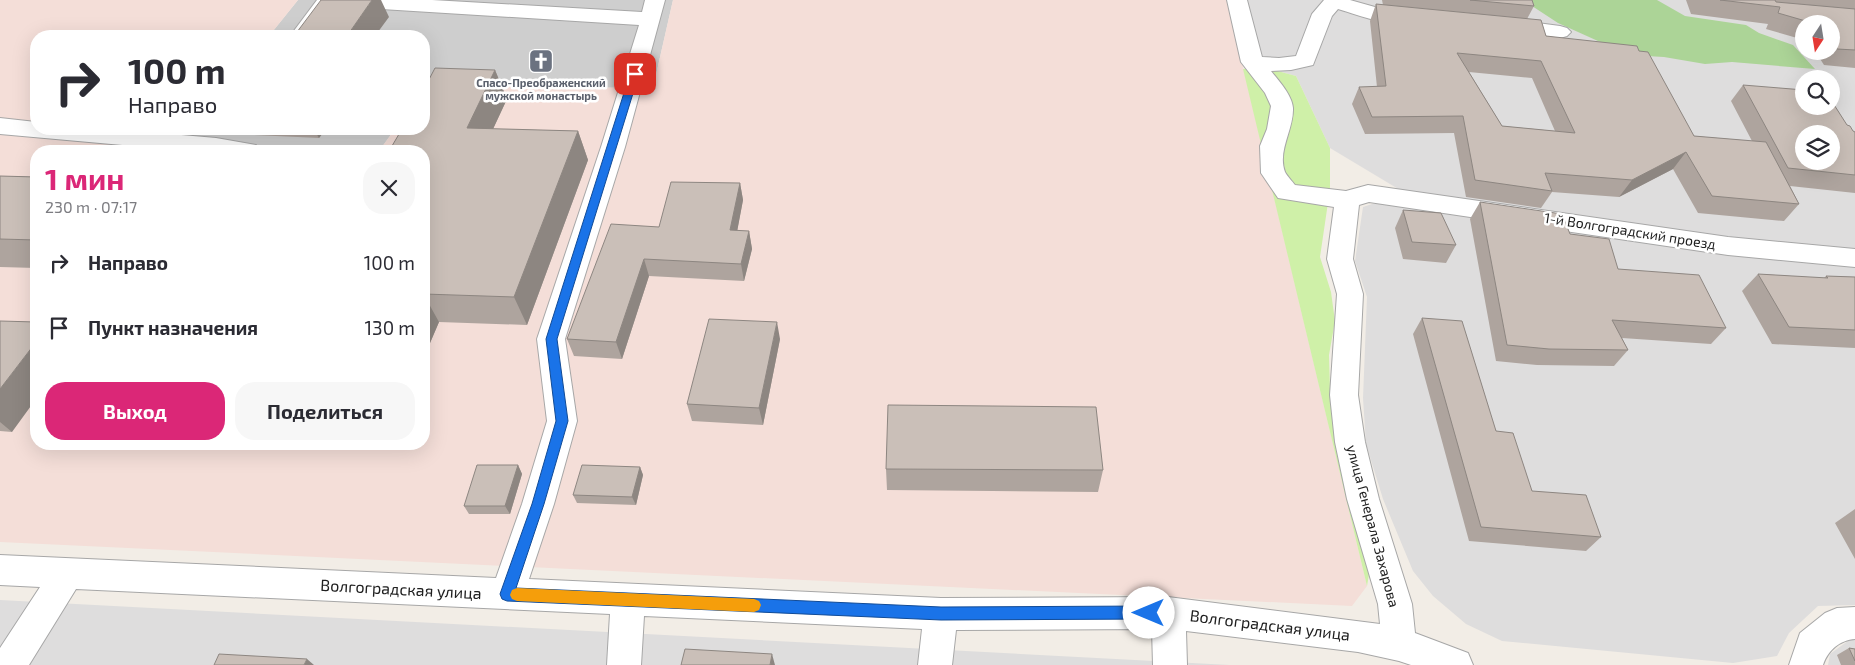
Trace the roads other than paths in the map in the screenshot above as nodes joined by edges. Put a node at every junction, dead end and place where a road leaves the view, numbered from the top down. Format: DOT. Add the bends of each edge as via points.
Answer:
graph roads {
  1 [pos="327,0"];
  2 [pos="1237,0"];
  3 [pos="1334,1"];
  4 [pos="653,10"];
  5 [pos="1429,20"];
  6 [pos="1486,24"];
  7 [pos="304,30"];
  8 [pos="1560,32"];
  9 [pos="1252,62"];
  10 [pos="0,126"];
  11 [pos="30,127"];
  12 [pos="182,135"];
  13 [pos="222,137"];
  14 [pos="237,145"];
  15 [pos="1347,200"];
  16 [pos="1855,258"];
  17 [pos="0,570"];
  18 [pos="68,573"];
  19 [pos="507,594"];
  20 [pos="628,600"];
  21 [pos="1168,613"];
  22 [pos="941,614"];
  23 [pos="1855,623"];
  24 [pos="1399,644"];
  25 [pos="9,665"];
  26 [pos="624,665"];
  27 [pos="935,665"];
  28 [pos="1170,665"];
  29 [pos="1456,665"];
  30 [pos="1806,665"];
  1 -- 4 [label="street"];
  1 -- 7 [label="street"];
  2 -- 9 [label="street"];
  3 -- 5 [label="street" via="1381,15"];
  3 -- 9 [label="street" via="1322,14 1306,60 1290,65"];
  4 -- 19 [label="street" via="551,339 562,421"];
  6 -- 8 [label="street"];
  9 -- 15 [label="street" via="1275,91 1282,106 1279,129 1272,146 1273,173 1287,192"];
  10 -- 11 [label="street"];
  12 -- 13 [label="street"];
  13 -- 14 [label="street"];
  15 -- 16 [label="street, 1-й Волгоградский проезд" via="1368,193 1728,246"];
  15 -- 24 [label="street, улица Генерала Захарова" via="1340,259 1350,294 1344,394 1350,442 1363,499 1395,604"];
  17 -- 18 [label="street, Волгоградская улица"];
  18 -- 19 [label="street, Волгоградская улица"];
  18 -- 25 [label="street"];
  19 -- 20 [label="street, Волгоградская улица"];
  20 -- 22 [label="street, Волгоградская улица"];
  20 -- 26 [label="street"];
  21 -- 22 [label="street, Волгоградская улица"];
  21 -- 24 [label="street, Волгоградская улица"];
  21 -- 28 [label="street"];
  22 -- 27 [label="street"];
  23 -- 30 [label="street" via="1837,624 1812,645"];
  24 -- 29 [label="street, Волгоградская улица"];
}
